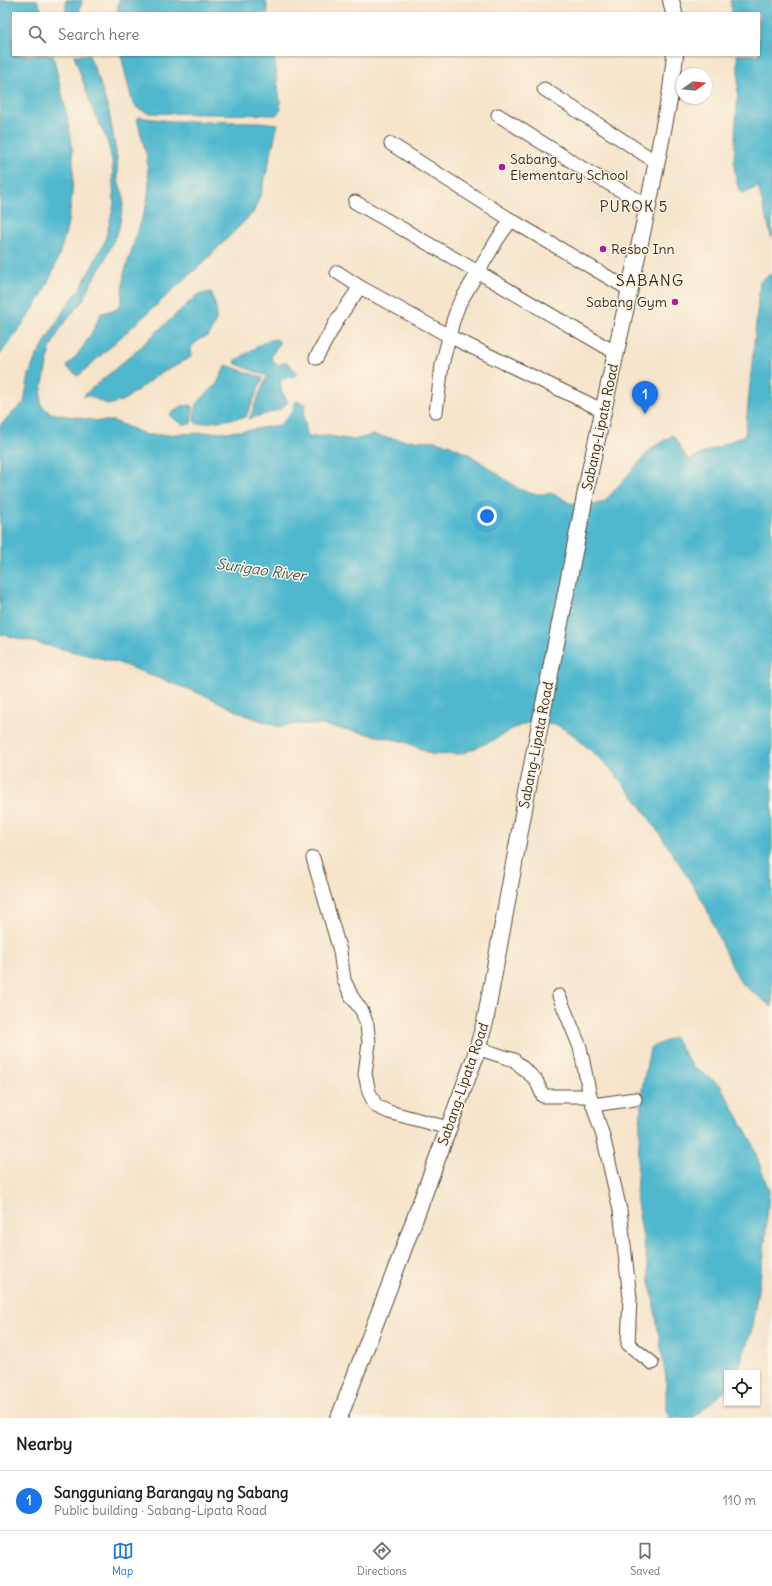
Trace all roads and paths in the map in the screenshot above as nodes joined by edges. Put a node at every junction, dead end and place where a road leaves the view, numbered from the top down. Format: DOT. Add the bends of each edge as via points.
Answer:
graph roads {
  1 [pos="672,0"];
  2 [pos="674,12"];
  3 [pos="675,56"];
  4 [pos="544,89"];
  5 [pos="498,115"];
  6 [pos="392,144"];
  7 [pos="656,162"];
  8 [pos="355,202"];
  9 [pos="648,206"];
  10 [pos="511,220"];
  11 [pos="337,272"];
  12 [pos="478,272"];
  13 [pos="360,287"];
  14 [pos="630,290"];
  15 [pos="449,336"];
  16 [pos="616,353"];
  17 [pos="316,358"];
  18 [pos="604,411"];
  19 [pos="436,412"];
  20 [pos="313,858"];
  21 [pos="559,996"];
  22 [pos="477,1048"];
  23 [pos="636,1099"];
  24 [pos="591,1100"];
  25 [pos="448,1128"];
  26 [pos="652,1363"];
  27 [pos="339,1418"];
  1 -- 2 [label="main road"];
  3 -- 7 [label="main road, Sabang-Lipata Road"];
  4 -- 7 [label="street"];
  5 -- 9 [label="street"];
  6 -- 10 [label="street"];
  7 -- 9 [label="main road, Sabang-Lipata Road"];
  8 -- 12 [label="street"];
  9 -- 14 [label="main road, Sabang-Lipata Road"];
  10 -- 12 [label="street"];
  10 -- 14 [label="street"];
  11 -- 13 [label="street"];
  12 -- 15 [label="street" via="459,304"];
  12 -- 16 [label="street"];
  13 -- 15 [label="street"];
  13 -- 17 [label="street" via="339,317"];
  14 -- 16 [label="main road, Sabang-Lipata Road"];
  15 -- 18 [label="street"];
  15 -- 19 [label="street" via="442,365"];
  16 -- 18 [label="main road, Sabang-Lipata Road"];
  18 -- 22 [label="main road, Sabang-Lipata Road" via="533,760 485,1022"];
  20 -- 25 [label="street" via="340,951 344,980 368,1025 369,1043 365,1074 369,1092 376,1106 388,1112"];
  21 -- 24 [label="street" via="580,1047"];
  22 -- 24 [label="street" via="514,1060 536,1080 543,1096"];
  22 -- 25 [label="main road, Sabang-Lipata Road"];
  23 -- 24 [label="street"];
  24 -- 26 [label="street" via="603,1136 620,1210 630,1298 628,1344"];
  25 -- 27 [label="main road, Sabang-Lipata Road"];
}
